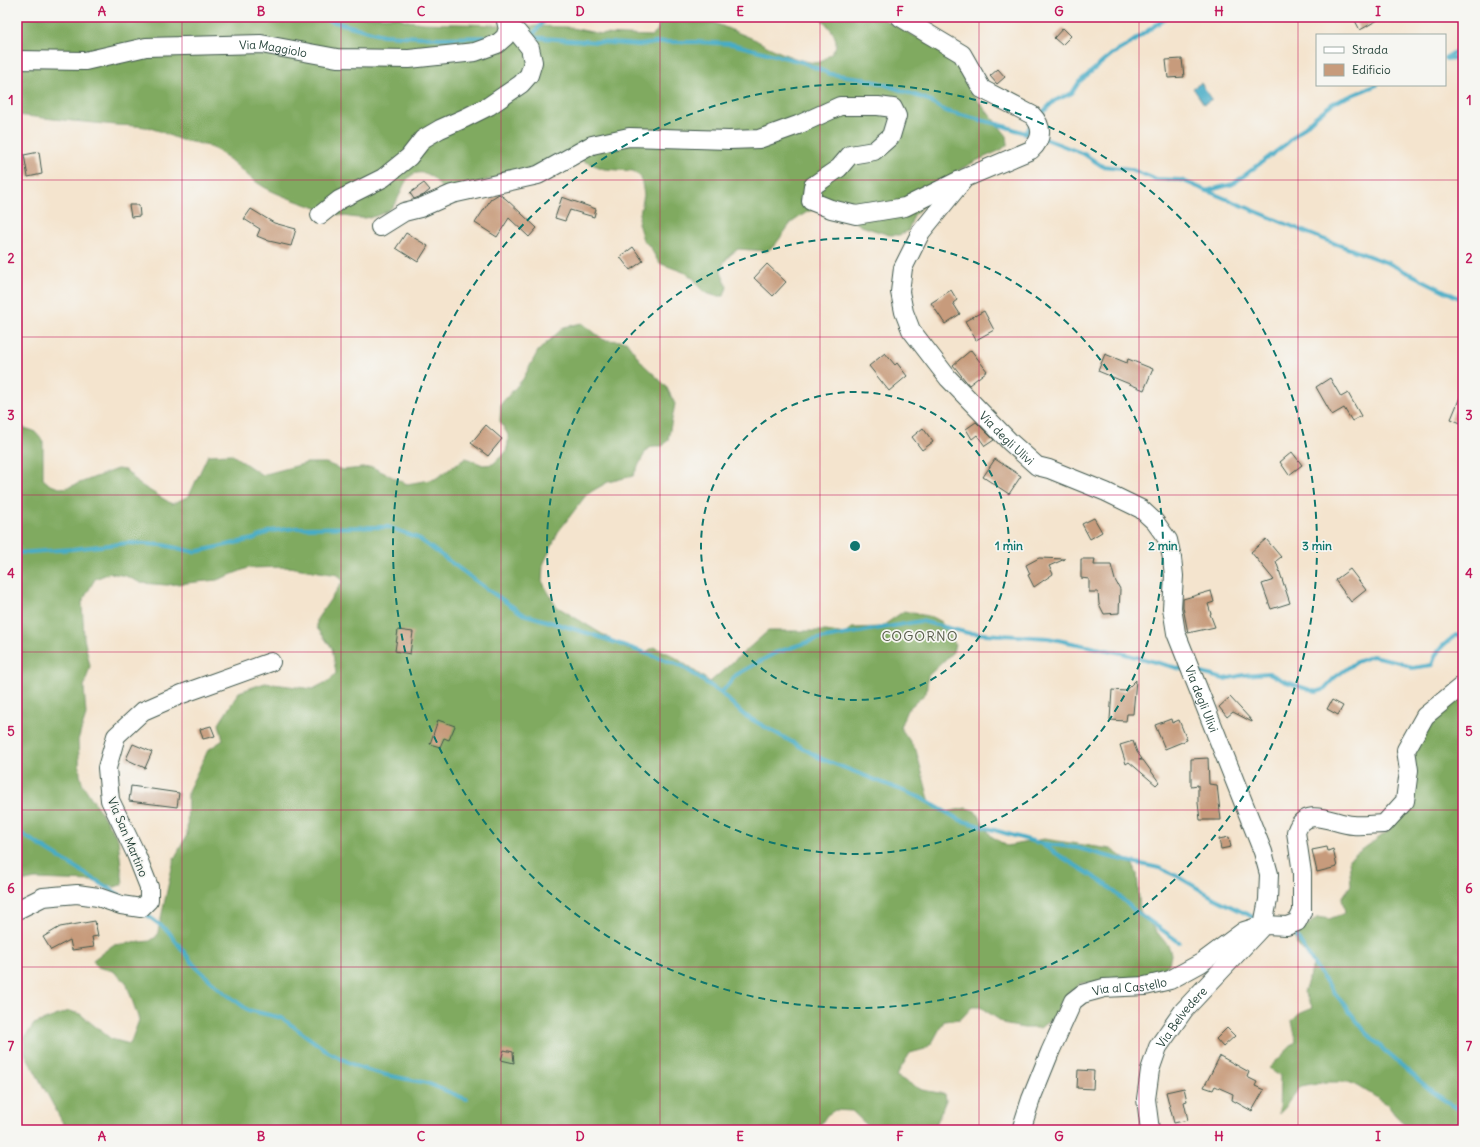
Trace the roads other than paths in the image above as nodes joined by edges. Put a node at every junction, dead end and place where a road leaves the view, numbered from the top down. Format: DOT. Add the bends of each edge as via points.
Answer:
graph roads {
  1 [pos="900,17"];
  2 [pos="506,23"];
  3 [pos="17,60"];
  4 [pos="965,178"];
  5 [pos="320,215"];
  6 [pos="380,227"];
  7 [pos="271,662"];
  8 [pos="1463,685"];
  9 [pos="17,910"];
  10 [pos="1263,926"];
  11 [pos="1022,1130"];
  12 [pos="1150,1130"];
  1 -- 4 [label="street, Via degli Ulivi" via="962,54 982,89 1032,115 1040,126 1040,139 1031,150"];
  2 -- 3 [label="street, Via Maggiolo" via="505,37 497,44 475,52 409,59 337,58 262,44 146,47 85,61"];
  2 -- 5 [label="street" via="530,48 533,62 529,75 522,84 489,106 423,139 409,157 383,178 339,200"];
  4 -- 6 [label="street" via="905,207 856,215 811,201 813,186 839,168 850,154 874,151 891,136 897,116 893,108 840,106 759,139 629,137 592,145 538,175 452,194 404,212"];
  4 -- 10 [label="street, Via degli Ulivi" via="921,232 903,268 900,292 911,330 948,378 1037,466 1141,509 1168,540 1174,576 1172,608 1176,632 1263,852 1269,874"];
  7 -- 9 [label="street, Via San Martino" via="143,710 116,736 107,768 110,800 149,887 149,900 141,908 77,894 43,897"];
  8 -- 10 [label="street, Via al Castello" via="1425,716 1406,750 1409,770 1404,801 1384,824 1352,825 1317,817 1301,822 1296,832 1302,873 1300,918 1287,926"];
  10 -- 11 [label="street, Via al Castello" via="1244,931 1201,963 1170,980 1145,986 1104,988 1082,994 1073,1001 1031,1099"];
  10 -- 12 [label="street, Via Belvedere" via="1184,1010 1158,1047 1150,1070 1146,1099"];
}
